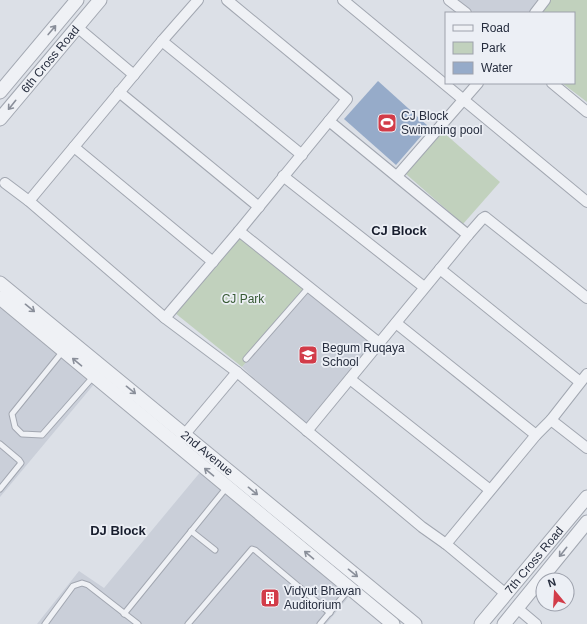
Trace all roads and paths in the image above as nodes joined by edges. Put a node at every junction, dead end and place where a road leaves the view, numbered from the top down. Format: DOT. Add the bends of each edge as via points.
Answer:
graph roads {
  1 [pos="77,0"];
  2 [pos="100,0"];
  3 [pos="198,0"];
  4 [pos="227,0"];
  5 [pos="343,0"];
  6 [pos="449,0"];
  7 [pos="545,0"];
  8 [pos="465,12"];
  9 [pos="536,12"];
  10 [pos="77,27"];
  11 [pos="162,40"];
  12 [pos="33,52"];
  13 [pos="46,63"];
  14 [pos="134,75"];
  15 [pos="477,84"];
  16 [pos="553,84"];
  17 [pos="0,92"];
  18 [pos="120,92"];
  19 [pos="463,100"];
  20 [pos="587,112"];
  21 [pos="0,119"];
  22 [pos="329,121"];
  23 [pos="74,147"];
  24 [pos="302,155"];
  25 [pos="283,176"];
  26 [pos="397,176"];
  27 [pos="5,183"];
  28 [pos="29,201"];
  29 [pos="587,202"];
  30 [pos="259,207"];
  31 [pos="239,231"];
  32 [pos="468,235"];
  33 [pos="213,262"];
  34 [pos="440,269"];
  35 [pos="0,283"];
  36 [pos="309,287"];
  37 [pos="424,287"];
  38 [pos="0,298"];
  39 [pos="587,298"];
  40 [pos="165,318"];
  41 [pos="396,323"];
  42 [pos="379,343"];
  43 [pos="64,351"];
  44 [pos="246,359"];
  45 [pos="237,372"];
  46 [pos="587,374"];
  47 [pos="94,376"];
  48 [pos="350,379"];
  49 [pos="580,382"];
  50 [pos="551,420"];
  51 [pos="307,431"];
  52 [pos="536,435"];
  53 [pos="180,440"];
  54 [pos="0,444"];
  55 [pos="587,448"];
  56 [pos="227,486"];
  57 [pos="0,489"];
  58 [pos="490,490"];
  59 [pos="587,497"];
  60 [pos="587,522"];
  61 [pos="191,531"];
  62 [pos="446,544"];
  63 [pos="215,550"];
  64 [pos="350,588"];
  65 [pos="506,594"];
  66 [pos="517,608"];
  67 [pos="330,613"];
  68 [pos="124,614"];
  69 [pos="45,624"];
  70 [pos="138,624"];
  71 [pos="188,624"];
  72 [pos="320,624"];
  73 [pos="394,624"];
  74 [pos="414,624"];
  75 [pos="482,624"];
  76 [pos="504,624"];
  77 [pos="536,624"];
  12 -- 1 [label="street, 6th Cross Road, one-way"];
  2 -- 10 [label="street, 6th Cross Road"];
  3 -- 11 [label="street"];
  4 -- 22 [label="street" via="347,99"];
  5 -- 19 [label="street"];
  6 -- 8 [label="street"];
  7 -- 9 [label="street"];
  10 -- 13 [label="street, 6th Cross Road"];
  10 -- 14 [label="street"];
  11 -- 14 [label="street"];
  11 -- 24 [label="street"];
  12 -- 13 [label="street"];
  12 -- 17 [label="street, 6th Cross Road"];
  13 -- 21 [label="street, 6th Cross Road, one-way"];
  14 -- 18 [label="street"];
  15 -- 19 [label="street"];
  16 -- 20 [label="street"];
  18 -- 23 [label="street"];
  18 -- 30 [label="street"];
  19 -- 26 [label="street"];
  19 -- 29 [label="street"];
  22 -- 24 [label="street"];
  22 -- 26 [label="street"];
  23 -- 28 [label="street"];
  23 -- 33 [label="street"];
  24 -- 25 [label="street"];
  25 -- 30 [label="street"];
  25 -- 37 [label="street"];
  26 -- 32 [label="street"];
  27 -- 28 [label="street"];
  28 -- 40 [label="street"];
  30 -- 31 [label="street"];
  31 -- 33 [label="street"];
  31 -- 36 [label="street"];
  32 -- 34 [label="street"];
  32 -- 39 [label="street" via="485,217"];
  33 -- 40 [label="street"];
  34 -- 37 [label="street"];
  34 -- 49 [label="street"];
  35 -- 53 [label="street, 2nd Avenue, one-way"];
  36 -- 42 [label="street"];
  36 -- 44 [label="lane"];
  37 -- 41 [label="street"];
  38 -- 43 [label="street, 2nd Avenue"];
  40 -- 45 [label="street"];
  41 -- 42 [label="street"];
  41 -- 52 [label="street"];
  42 -- 48 [label="street"];
  47 -- 43 [label="street, 2nd Avenue, one-way"];
  43 -- 47 [label="lane" via="12,414 15,427 22,434 42,435"];
  45 -- 51 [label="street"];
  45 -- 53 [label="street"];
  46 -- 49 [label="street"];
  47 -- 53 [label="street, 2nd Avenue"];
  48 -- 51 [label="street"];
  48 -- 58 [label="street"];
  49 -- 50 [label="street"];
  50 -- 52 [label="street"];
  50 -- 55 [label="street"];
  51 -- 62 [label="street" via="422,528"];
  52 -- 58 [label="street"];
  56 -- 53 [label="street, 2nd Avenue, one-way"];
  53 -- 74 [label="street, 2nd Avenue, one-way"];
  54 -- 57 [label="lane" via="21,464"];
  56 -- 61 [label="lane"];
  64 -- 56 [label="street, 2nd Avenue, one-way"];
  58 -- 62 [label="street"];
  59 -- 65 [label="street, 7th Cross Road"];
  60 -- 66 [label="street, 7th Cross Road, one-way"];
  61 -- 63 [label="lane"];
  61 -- 68 [label="lane"];
  62 -- 65 [label="street"];
  64 -- 67 [label="lane"];
  64 -- 73 [label="street, 2nd Avenue"];
  65 -- 75 [label="street, 7th Cross Road"];
  66 -- 76 [label="street, 7th Cross Road"];
  66 -- 77 [label="street"];
  67 -- 71 [label="lane" via="252,549"];
  67 -- 72 [label="lane"];
  68 -- 69 [label="lane" via="82,583 73,586"];
  68 -- 70 [label="lane"];
}
